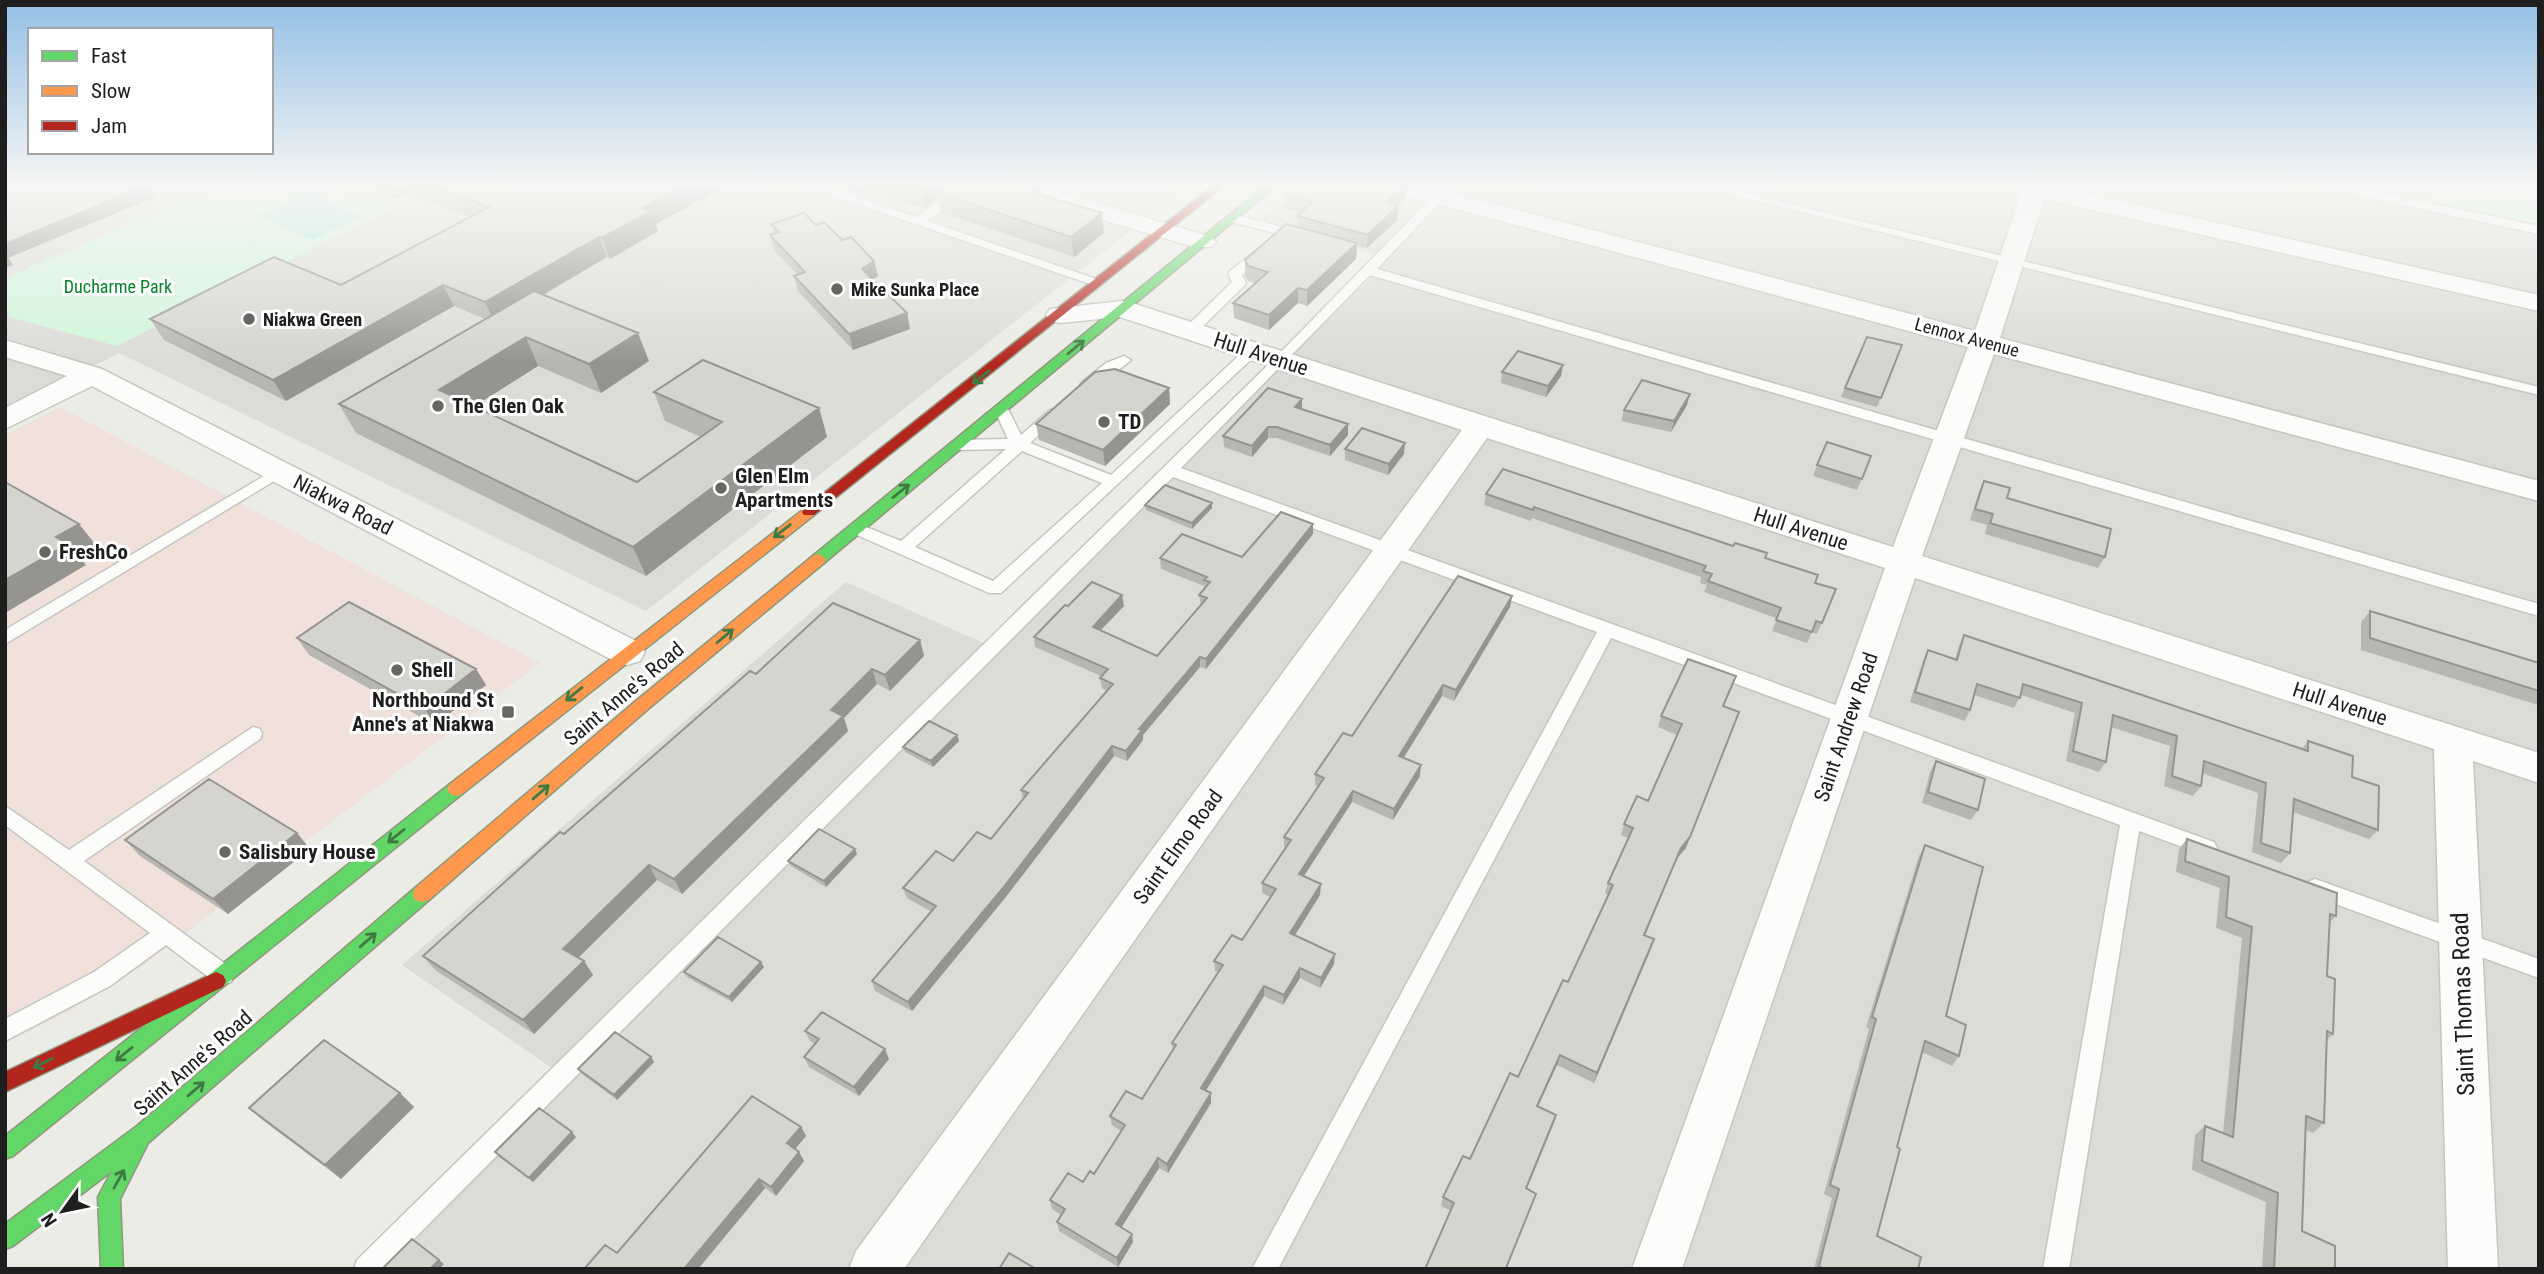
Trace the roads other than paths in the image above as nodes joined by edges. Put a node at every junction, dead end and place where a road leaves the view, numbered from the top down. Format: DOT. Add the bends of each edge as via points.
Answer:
graph roads {
  1 [pos="985,244"];
  2 [pos="1145,244"];
  3 [pos="1200,244"];
  4 [pos="1273,244"];
  5 [pos="1387,244"];
  6 [pos="1638,244"];
  7 [pos="1942,244"];
  8 [pos="2014,244"];
  9 [pos="2283,244"];
  10 [pos="1370,261"];
  11 [pos="2010,261"];
  12 [pos="1098,282"];
  13 [pos="2539,303"];
  14 [pos="1122,309"];
  15 [pos="1060,315"];
  16 [pos="1190,331"];
  17 [pos="1983,341"];
  18 [pos="5,348"];
  19 [pos="1266,356"];
  20 [pos="1124,360"];
  21 [pos="93,375"];
  22 [pos="2539,391"];
  23 [pos="942,409"];
  24 [pos="1001,409"];
  25 [pos="5,420"];
  26 [pos="1481,425"];
  27 [pos="1947,438"];
  28 [pos="1018,444"];
  29 [pos="957,445"];
  30 [pos="1170,470"];
  31 [pos="279,472"];
  32 [pos="1113,482"];
  33 [pos="2539,491"];
  34 [pos="856,528"];
  35 [pos="903,549"];
  36 [pos="1391,550"];
  37 [pos="1904,562"];
  38 [pos="2539,610"];
  39 [pos="1606,629"];
  40 [pos="5,638"];
  41 [pos="652,667"];
  42 [pos="1849,718"];
  43 [pos="253,734"];
  44 [pos="2453,740"];
  45 [pos="2539,768"];
  46 [pos="5,814"];
  47 [pos="2131,820"];
  48 [pos="2220,853"];
  49 [pos="69,861"];
  50 [pos="2296,881"];
  51 [pos="165,934"];
  52 [pos="2460,941"];
  53 [pos="2539,969"];
  54 [pos="219,978"];
  55 [pos="5,1031"];
  56 [pos="5,1082"];
  57 [pos="144,1133"];
  58 [pos="5,1149"];
  59 [pos="5,1238"];
  60 [pos="112,1269"];
  61 [pos="366,1269"];
  62 [pos="874,1269"];
  63 [pos="1265,1269"];
  64 [pos="1657,1269"];
  65 [pos="2056,1269"];
  66 [pos="2473,1269"];
  1 -- 12 [label="lane"];
  2 -- 12 [label="main road, Saint Anne's Road"];
  3 -- 14 [label="main road, Saint Anne's Road"];
  4 -- 16 [label="lane" via="1235,274 1239,284"];
  5 -- 10 [label="lane"];
  6 -- 17 [label="street, Lennox Avenue"];
  7 -- 11 [label="lane"];
  8 -- 11 [label="street, Saint Andrew Road"];
  9 -- 13 [label="street"];
  10 -- 19 [label="lane"];
  10 -- 27 [label="lane"];
  11 -- 17 [label="street, Saint Andrew Road"];
  11 -- 22 [label="lane"];
  12 -- 15 [label="main road, Saint Anne's Road"];
  14 -- 15 [label="street, Hull Avenue"];
  14 -- 16 [label="street, Hull Avenue"];
  24 -- 14 [label="main road, Saint Anne's Road, one-way"];
  15 -- 23 [label="main road, Saint Anne's Road, one-way"];
  16 -- 19 [label="street, Hull Avenue"];
  17 -- 27 [label="street, Saint Andrew Road"];
  17 -- 33 [label="street, Lennox Avenue"];
  18 -- 21 [label="street, Niakwa Road"];
  19 -- 26 [label="street, Hull Avenue"];
  19 -- 30 [label="lane"];
  19 -- 32 [label="lane"];
  20 -- 28 [label="lane" via="1101,373"];
  21 -- 25 [label="street"];
  21 -- 31 [label="street, Niakwa Road"];
  23 -- 29 [label="main road" via="943,433"];
  23 -- 41 [label="main road, Saint Anne's Road, one-way"];
  24 -- 28 [label="lane"];
  24 -- 29 [label="main road, Saint Anne's Road"];
  26 -- 36 [label="street, Saint Elmo Road"];
  26 -- 37 [label="street, Hull Avenue"];
  27 -- 37 [label="street, Saint Andrew Road"];
  27 -- 38 [label="lane"];
  28 -- 29 [label="lane"];
  28 -- 32 [label="lane"];
  28 -- 35 [label="lane"];
  34 -- 29 [label="main road, Saint Anne's Road, one-way"];
  30 -- 36 [label="lane"];
  30 -- 61 [label="lane"];
  31 -- 40 [label="lane"];
  31 -- 41 [label="street, Niakwa Road"];
  32 -- 35 [label="lane" via="995,589"];
  34 -- 35 [label="lane"];
  41 -- 34 [label="main road, Saint Anne's Road, one-way"];
  36 -- 39 [label="lane"];
  36 -- 62 [label="street, Saint Elmo Road"];
  37 -- 42 [label="street, Saint Andrew Road"];
  37 -- 44 [label="street, Hull Avenue"];
  39 -- 42 [label="lane"];
  39 -- 63 [label="lane"];
  41 -- 54 [label="main road, Saint Anne's Road, one-way"];
  57 -- 41 [label="main road, Saint Anne's Road, one-way"];
  42 -- 47 [label="lane"];
  42 -- 64 [label="street, Saint Andrew Road"];
  43 -- 49 [label="lane"];
  44 -- 45 [label="street, Hull Avenue"];
  44 -- 52 [label="street, Saint Thomas Road"];
  46 -- 49 [label="lane"];
  47 -- 48 [label="lane"];
  47 -- 65 [label="lane"];
  49 -- 51 [label="lane"];
  50 -- 52 [label="lane"];
  51 -- 54 [label="lane"];
  51 -- 55 [label="lane" via="102,979"];
  52 -- 53 [label="lane"];
  52 -- 66 [label="street, Saint Thomas Road"];
  54 -- 56 [label="main road, one-way"];
  54 -- 58 [label="main road, Saint Anne's Road, one-way"];
  57 -- 59 [label="main road, Saint Anne's Road"];
  60 -- 57 [label="main road, one-way" via="109,1197"];
}
